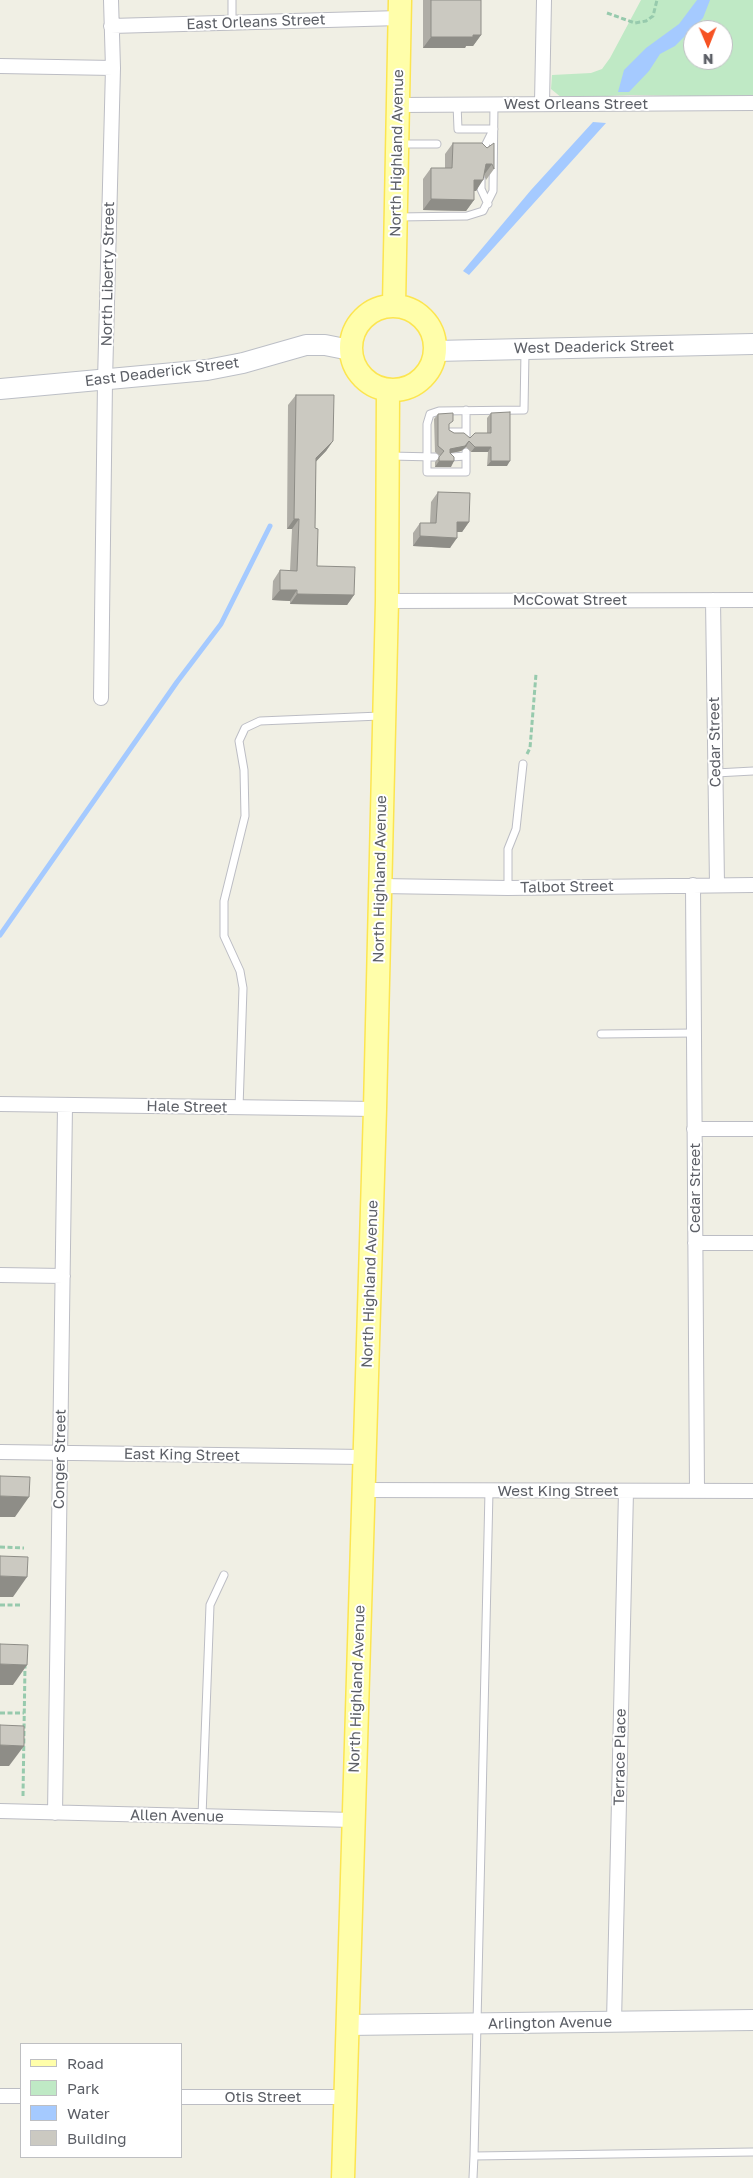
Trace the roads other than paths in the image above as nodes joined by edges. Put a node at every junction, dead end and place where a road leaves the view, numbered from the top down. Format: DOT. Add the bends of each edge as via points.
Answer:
graph roads {
  1 [pos="111,0"];
  2 [pos="232,0"];
  3 [pos="544,0"];
  4 [pos="400,9"];
  5 [pos="232,23"];
  6 [pos="112,26"];
  7 [pos="0,66"];
  8 [pos="113,68"];
  9 [pos="753,103"];
  10 [pos="457,104"];
  11 [pos="494,104"];
  12 [pos="542,104"];
  13 [pos="398,105"];
  14 [pos="494,129"];
  15 [pos="397,144"];
  16 [pos="437,144"];
  17 [pos="480,154"];
  18 [pos="481,180"];
  19 [pos="488,204"];
  20 [pos="396,218"];
  21 [pos="394,305"];
  22 [pos="753,344"];
  23 [pos="525,349"];
  24 [pos="350,350"];
  25 [pos="435,351"];
  26 [pos="105,381"];
  27 [pos="0,389"];
  28 [pos="388,390"];
  29 [pos="466,410"];
  30 [pos="450,432"];
  31 [pos="387,456"];
  32 [pos="431,457"];
  33 [pos="450,457"];
  34 [pos="713,600"];
  35 [pos="753,600"];
  36 [pos="387,601"];
  37 [pos="101,698"];
  38 [pos="383,716"];
  39 [pos="523,764"];
  40 [pos="753,771"];
  41 [pos="716,773"];
  42 [pos="693,885"];
  43 [pos="717,885"];
  44 [pos="753,885"];
  45 [pos="380,886"];
  46 [pos="508,888"];
  47 [pos="694,1033"];
  48 [pos="601,1034"];
  49 [pos="0,1104"];
  50 [pos="65,1106"];
  51 [pos="239,1108"];
  52 [pos="375,1110"];
  53 [pos="694,1129"];
  54 [pos="753,1129"];
  55 [pos="753,1243"];
  56 [pos="695,1244"];
  57 [pos="0,1275"];
  58 [pos="62,1276"];
  59 [pos="0,1452"];
  60 [pos="60,1453"];
  61 [pos="364,1457"];
  62 [pos="363,1490"];
  63 [pos="489,1491"];
  64 [pos="626,1491"];
  65 [pos="696,1491"];
  66 [pos="753,1492"];
  67 [pos="224,1575"];
  68 [pos="0,1812"];
  69 [pos="55,1813"];
  70 [pos="202,1816"];
  71 [pos="353,1820"];
  72 [pos="753,2020"];
  73 [pos="614,2022"];
  74 [pos="477,2024"];
  75 [pos="347,2025"];
  76 [pos="0,2096"];
  77 [pos="20,2096"];
  78 [pos="182,2097"];
  79 [pos="345,2097"];
  80 [pos="753,2152"];
  81 [pos="474,2156"];
  82 [pos="342,2178"];
  83 [pos="473,2178"];
  1 -- 6 [label="street, North Liberty Street"];
  2 -- 5 [label="lane"];
  3 -- 12 [label="street"];
  4 -- 5 [label="street, East Orleans Street"];
  4 -- 13 [label="main road, North Highland Avenue"];
  5 -- 6 [label="street, East Orleans Street"];
  6 -- 8 [label="street, North Liberty Street"];
  7 -- 8 [label="street"];
  8 -- 26 [label="street, North Liberty Street"];
  9 -- 12 [label="street, West Orleans Street"];
  10 -- 11 [label="street, West Orleans Street"];
  10 -- 13 [label="street, West Orleans Street"];
  10 -- 14 [label="lane" via="458,129"];
  11 -- 12 [label="street, West Orleans Street"];
  11 -- 14 [label="lane"];
  13 -- 15 [label="main road, North Highland Avenue"];
  14 -- 17 [label="lane"];
  14 -- 19 [label="lane" via="495,172"];
  15 -- 16 [label="lane"];
  15 -- 20 [label="main road, North Highland Avenue"];
  18 -- 19 [label="lane" via="481,189"];
  19 -- 20 [label="lane" via="483,211 467,216"];
  20 -- 21 [label="main road, North Highland Avenue"];
  21 -- 24 [label="main road" via="368,314 358,324"];
  21 -- 25 [label="main road" via="407,308 424,320 434,337"];
  22 -- 23 [label="street, West Deaderick Street"];
  23 -- 25 [label="street, West Deaderick Street"];
  23 -- 29 [label="lane" via="524,410"];
  24 -- 26 [label="street, East Deaderick Street" via="306,344 244,363 207,370"];
  24 -- 28 [label="main road" via="362,377 374,386"];
  25 -- 28 [label="main road" via="425,376 401,389"];
  26 -- 27 [label="street, East Deaderick Street"];
  26 -- 37 [label="street, North Liberty Street"];
  28 -- 31 [label="main road, North Highland Avenue"];
  29 -- 30 [label="lane" via="466,435"];
  29 -- 32 [label="lane" via="430,414"];
  31 -- 32 [label="lane"];
  31 -- 36 [label="main road, North Highland Avenue"];
  32 -- 33 [label="lane" via="427,472 466,472 466,454"];
  34 -- 35 [label="street, McCowat Street"];
  34 -- 36 [label="street, McCowat Street"];
  34 -- 41 [label="street, Cedar Street"];
  36 -- 38 [label="main road, North Highland Avenue"];
  38 -- 45 [label="main road, North Highland Avenue"];
  38 -- 51 [label="lane" via="260,721 245,728 239,741 244,770 245,816 224,901 224,936 240,971 243,988"];
  39 -- 46 [label="lane" via="516,829 508,848"];
  40 -- 41 [label="lane"];
  41 -- 43 [label="street, Cedar Street"];
  42 -- 43 [label="street, Talbot Street"];
  42 -- 46 [label="street, Talbot Street"];
  42 -- 47 [label="street, Cedar Street"];
  43 -- 44 [label="street, Talbot Street"];
  45 -- 46 [label="street, Talbot Street"];
  45 -- 52 [label="main road, North Highland Avenue"];
  47 -- 48 [label="lane"];
  47 -- 53 [label="street, Cedar Street"];
  49 -- 50 [label="street, Hale Street"];
  50 -- 51 [label="street, Hale Street"];
  50 -- 58 [label="street, Conger Street"];
  51 -- 52 [label="street, Hale Street"];
  52 -- 61 [label="main road, North Highland Avenue"];
  53 -- 54 [label="street"];
  53 -- 56 [label="street, Cedar Street"];
  55 -- 56 [label="street"];
  56 -- 65 [label="street, Cedar Street"];
  57 -- 58 [label="street"];
  58 -- 60 [label="street, Conger Street"];
  59 -- 60 [label="street, East King Street"];
  60 -- 61 [label="street, East King Street"];
  60 -- 69 [label="street, Conger Street"];
  61 -- 62 [label="main road, North Highland Avenue"];
  62 -- 63 [label="street, West King Street"];
  62 -- 71 [label="main road, North Highland Avenue"];
  63 -- 64 [label="street, West King Street"];
  63 -- 74 [label="lane"];
  64 -- 65 [label="street, West King Street"];
  64 -- 73 [label="street, Terrace Place"];
  65 -- 66 [label="street, West King Street"];
  67 -- 70 [label="lane" via="210,1605"];
  68 -- 69 [label="street, Allen Avenue"];
  69 -- 70 [label="street, Allen Avenue"];
  70 -- 71 [label="street, Allen Avenue"];
  71 -- 75 [label="main road, North Highland Avenue"];
  72 -- 73 [label="street, Arlington Avenue"];
  73 -- 74 [label="street, Arlington Avenue"];
  74 -- 75 [label="street, Arlington Avenue"];
  74 -- 81 [label="lane"];
  75 -- 79 [label="main road, North Highland Avenue"];
  76 -- 77 [label="street"];
  78 -- 79 [label="street, Otis Street"];
  79 -- 82 [label="main road, North Highland Avenue"];
  80 -- 81 [label="lane"];
  81 -- 83 [label="lane"];
}
